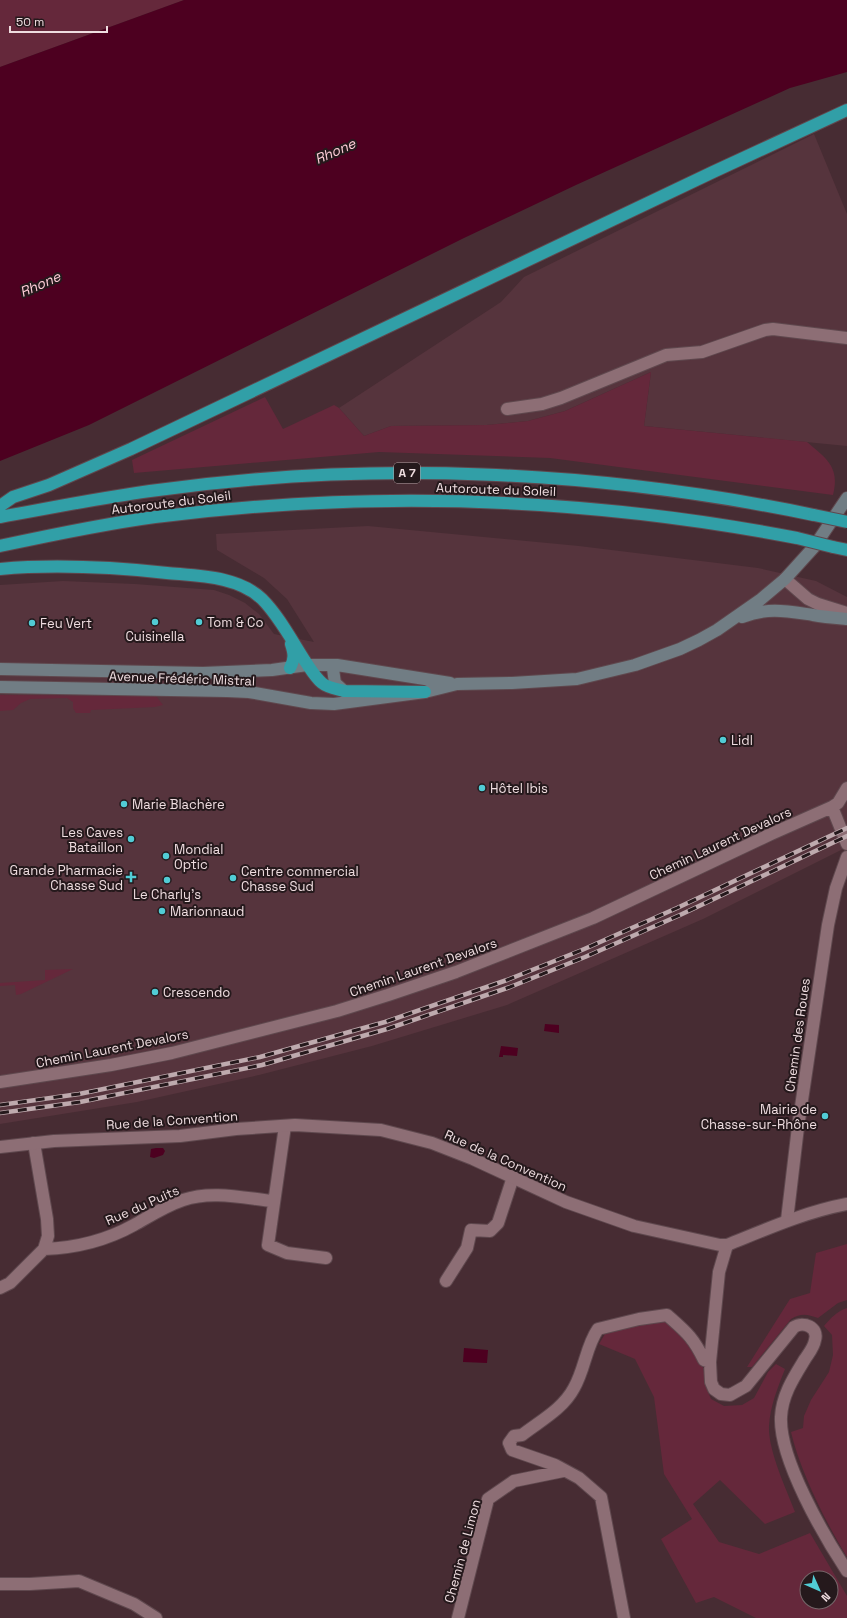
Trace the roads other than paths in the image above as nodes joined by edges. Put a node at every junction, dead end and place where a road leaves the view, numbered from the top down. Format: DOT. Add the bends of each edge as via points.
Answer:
graph roads {
  1 [pos="847,110"];
  2 [pos="847,338"];
  3 [pos="507,409"];
  4 [pos="847,498"];
  5 [pos="0,506"];
  6 [pos="0,518"];
  7 [pos="847,522"];
  8 [pos="0,546"];
  9 [pos="847,550"];
  10 [pos="0,569"];
  11 [pos="785,578"];
  12 [pos="847,614"];
  13 [pos="847,619"];
  14 [pos="730,621"];
  15 [pos="289,637"];
  16 [pos="308,665"];
  17 [pos="336,665"];
  18 [pos="290,668"];
  19 [pos="0,670"];
  20 [pos="457,684"];
  21 [pos="0,686"];
  22 [pos="344,691"];
  23 [pos="425,692"];
  24 [pos="847,788"];
  25 [pos="832,807"];
  26 [pos="847,844"];
  27 [pos="847,859"];
  28 [pos="0,1082"];
  29 [pos="285,1126"];
  30 [pos="34,1143"];
  31 [pos="0,1146"];
  32 [pos="513,1178"];
  33 [pos="273,1201"];
  34 [pos="847,1204"];
  35 [pos="787,1220"];
  36 [pos="728,1245"];
  37 [pos="44,1249"];
  38 [pos="326,1258"];
  39 [pos="446,1281"];
  40 [pos="0,1288"];
  41 [pos="710,1362"];
  42 [pos="563,1471"];
  43 [pos="847,1571"];
  44 [pos="0,1584"];
  45 [pos="156,1618"];
  46 [pos="458,1618"];
  47 [pos="624,1618"];
  1 -- 5 [label="highway" via="131,449 49,485 13,497"];
  2 -- 3 [label="street" via="765,330 702,352 666,355 542,404"];
  4 -- 11 [label="main road, Avenue Frédéric Mistral" via="814,546"];
  6 -- 7 [label="highway, Autoroute du Soleil / A 7, bridge" via="150,491 237,481 322,475 445,473 557,478 709,495"];
  8 -- 9 [label="highway, Autoroute du Soleil / A 7, bridge" via="161,516 323,502 399,500 495,502 632,512 797,538"];
  10 -- 15 [label="highway" via="102,567 222,580 251,591 262,599"];
  11 -- 12 [label="street" via="808,599"];
  11 -- 14 [label="main road, Avenue Frédéric Mistral"];
  13 -- 14 [label="main road" via="771,610"];
  14 -- 20 [label="main road, Avenue Frédéric Mistral" via="680,649 608,673 577,679"];
  15 -- 16 [label="highway"];
  15 -- 18 [label="highway" via="294,652 294,661"];
  16 -- 17 [label="main road, Avenue Frédéric Mistral"];
  16 -- 18 [label="main road, Avenue Frédéric Mistral"];
  16 -- 22 [label="highway" via="322,683"];
  17 -- 20 [label="main road, Avenue Frédéric Mistral"];
  17 -- 22 [label="main road" via="333,670 335,683"];
  18 -- 19 [label="main road, Avenue Frédéric Mistral" via="203,673"];
  20 -- 23 [label="main road, Avenue Frédéric Mistral"];
  21 -- 23 [label="main road, Avenue Frédéric Mistral" via="249,692 311,703 334,704"];
  22 -- 23 [label="highway"];
  24 -- 25 [label="street" via="838,803"];
  25 -- 26 [label="street"];
  25 -- 28 [label="street, Chemin Laurent Devalors" via="593,918 456,972 388,995 337,1011 172,1053"];
  27 -- 35 [label="street, Chemin des Roues" via="836,888 826,940"];
  29 -- 30 [label="street, Rue de la Convention" via="180,1136"];
  29 -- 32 [label="street, Rue de la Convention" via="380,1130 432,1143"];
  29 -- 33 [label="street"];
  30 -- 31 [label="street, Rue de la Convention"];
  30 -- 37 [label="street" via="47,1219 48,1236"];
  32 -- 36 [label="street, Rue de la Convention" via="566,1202 634,1226"];
  32 -- 39 [label="street" via="498,1223 490,1232 471,1230 467,1248"];
  33 -- 37 [label="street, Rue du Puits" via="213,1195 184,1199 160,1209 133,1226 90,1243 64,1249"];
  33 -- 38 [label="street" via="268,1245 287,1253"];
  34 -- 35 [label="street"];
  35 -- 36 [label="street"];
  36 -- 41 [label="street" via="719,1272"];
  37 -- 40 [label="street" via="10,1283"];
  41 -- 42 [label="street" via="704,1360 688,1333 667,1315 598,1329 592,1337 575,1388 565,1402 522,1435 514,1436 509,1443 512,1450 555,1465"];
  41 -- 43 [label="street" via="710,1382 714,1389 721,1394 730,1395 752,1380 794,1327 805,1324 813,1329 815,1341 785,1396 781,1416 782,1436 791,1464 811,1508 828,1542"];
  42 -- 46 [label="street, Chemin de Limon" via="514,1481 488,1499"];
  42 -- 47 [label="street" via="580,1478 601,1497"];
  44 -- 45 [label="street" via="80,1581 134,1604"];
}
